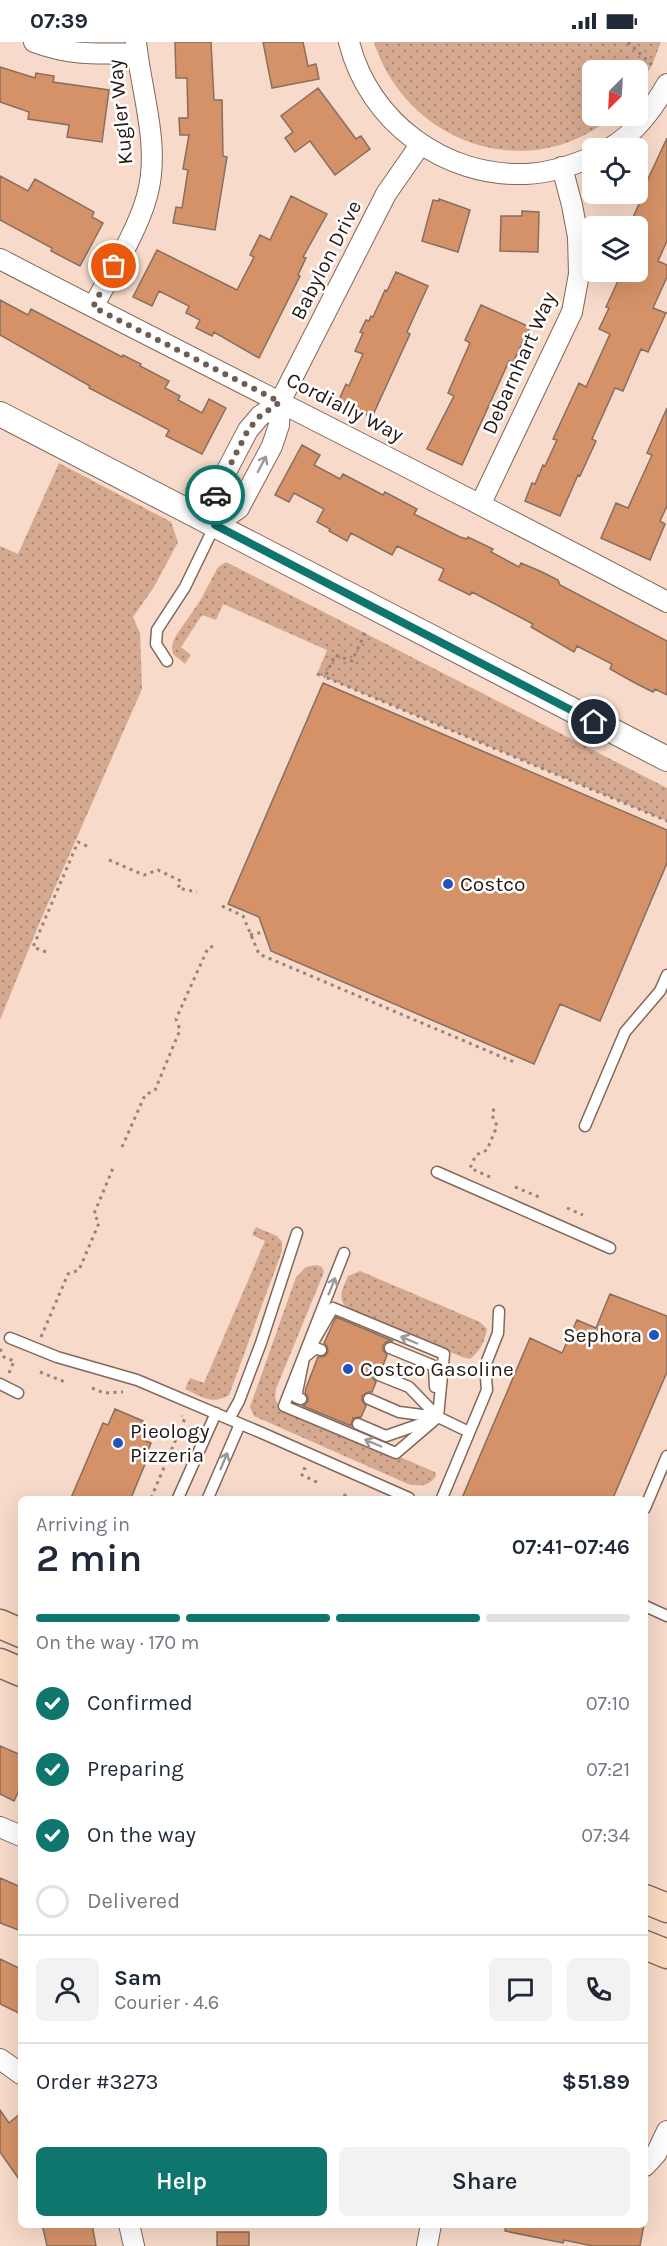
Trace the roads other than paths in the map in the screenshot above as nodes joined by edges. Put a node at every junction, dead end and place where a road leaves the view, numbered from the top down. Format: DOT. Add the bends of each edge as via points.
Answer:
graph roads {
  1 [pos="34,42"];
  2 [pos="349,42"];
  3 [pos="136,47"];
  4 [pos="667,84"];
  5 [pos="622,138"];
  6 [pos="420,145"];
  7 [pos="582,160"];
  8 [pos="562,167"];
  9 [pos="0,259"];
  10 [pos="93,307"];
  11 [pos="280,402"];
  12 [pos="0,414"];
  13 [pos="481,503"];
  14 [pos="215,525"];
  15 [pos="667,601"];
  16 [pos="167,661"];
  17 [pos="667,759"];
  18 [pos="667,975"];
  19 [pos="585,1126"];
  20 [pos="437,1172"];
  21 [pos="297,1233"];
  22 [pos="610,1248"];
  23 [pos="344,1253"];
  24 [pos="499,1311"];
  25 [pos="332,1324"];
  26 [pos="10,1338"];
  27 [pos="390,1348"];
  28 [pos="321,1350"];
  29 [pos="303,1358"];
  30 [pos="311,1375"];
  31 [pos="379,1375"];
  32 [pos="0,1384"];
  33 [pos="18,1393"];
  34 [pos="301,1399"];
  35 [pos="369,1399"];
  36 [pos="216,1413"];
  37 [pos="438,1417"];
  38 [pos="229,1419"];
  39 [pos="240,1424"];
  40 [pos="358,1424"];
  41 [pos="469,1431"];
  42 [pos="667,1456"];
  43 [pos="179,1496"];
  44 [pos="209,1496"];
  45 [pos="404,1496"];
  46 [pos="443,1496"];
  47 [pos="648,1501"];
  48 [pos="648,1607"];
  49 [pos="667,1616"];
  50 [pos="0,1624"];
  51 [pos="18,1632"];
  52 [pos="0,1663"];
  53 [pos="18,1671"];
  54 [pos="0,1827"];
  55 [pos="18,1835"];
  56 [pos="648,1900"];
  57 [pos="667,1908"];
  58 [pos="648,1946"];
  59 [pos="667,1954"];
  60 [pos="0,2059"];
  61 [pos="18,2072"];
  62 [pos="667,2131"];
  63 [pos="648,2163"];
  64 [pos="130,2228"];
  65 [pos="430,2228"];
  66 [pos="134,2246"];
  67 [pos="427,2246"];
  1 -- 3 [label="street" via="58,51 91,54"];
  2 -- 6 [label="street" via="359,70 379,104"];
  3 -- 10 [label="street, Kugler Way" via="151,143 148,194"];
  4 -- 5 [label="street" via="639,123"];
  6 -- 8 [label="street" via="458,162 496,172 527,174"];
  6 -- 11 [label="street, Babylon Drive" via="386,194"];
  7 -- 8 [label="street"];
  8 -- 13 [label="street, Debarnhart Way" via="578,237 579,274 572,312"];
  9 -- 10 [label="street, Cordially Way"];
  10 -- 11 [label="street, Cordially Way"];
  11 -- 13 [label="street, Cordially Way"];
  14 -- 11 [label="street, Babylon Drive, one-way" via="239,508 261,467 279,425"];
  11 -- 14 [label="street, Babylon Drive" via="248,430 214,495"];
  12 -- 14 [label="street"];
  13 -- 15 [label="street, Cordially Way"];
  14 -- 16 [label="lane" via="186,587 157,630 156,644"];
  14 -- 17 [label="street"];
  18 -- 19 [label="lane" via="660,992 625,1032"];
  20 -- 22 [label="lane"];
  21 -- 38 [label="lane" via="261,1343"];
  29 -- 23 [label="lane, one-way"];
  24 -- 41 [label="lane" via="498,1333 485,1366 487,1390"];
  25 -- 29 [label="lane"];
  26 -- 36 [label="lane" via="57,1357 136,1380"];
  27 -- 37 [label="lane" via="434,1366"];
  28 -- 29 [label="lane" via="316,1348"];
  29 -- 30 [label="lane"];
  29 -- 34 [label="lane" via="296,1397"];
  37 -- 29 [label="lane, one-way" via="396,1453 284,1406"];
  37 -- 29 [label="lane, one-way" via="444,1354 333,1308"];
  31 -- 37 [label="lane" via="409,1387"];
  32 -- 33 [label="lane"];
  35 -- 37 [label="lane" via="399,1412"];
  36 -- 38 [label="lane"];
  36 -- 43 [label="lane"];
  37 -- 40 [label="lane" via="386,1436"];
  37 -- 41 [label="lane"];
  38 -- 39 [label="lane"];
  44 -- 39 [label="lane, one-way"];
  39 -- 45 [label="lane"];
  41 -- 46 [label="lane"];
  42 -- 47 [label="lane"];
  48 -- 49 [label="lane"];
  50 -- 51 [label="main road"];
  52 -- 53 [label="main road"];
  54 -- 55 [label="street"];
  56 -- 57 [label="main road"];
  58 -- 59 [label="main road"];
  60 -- 61 [label="street"];
  62 -- 63 [label="street"];
  64 -- 66 [label="street"];
  65 -- 67 [label="street"];
}
